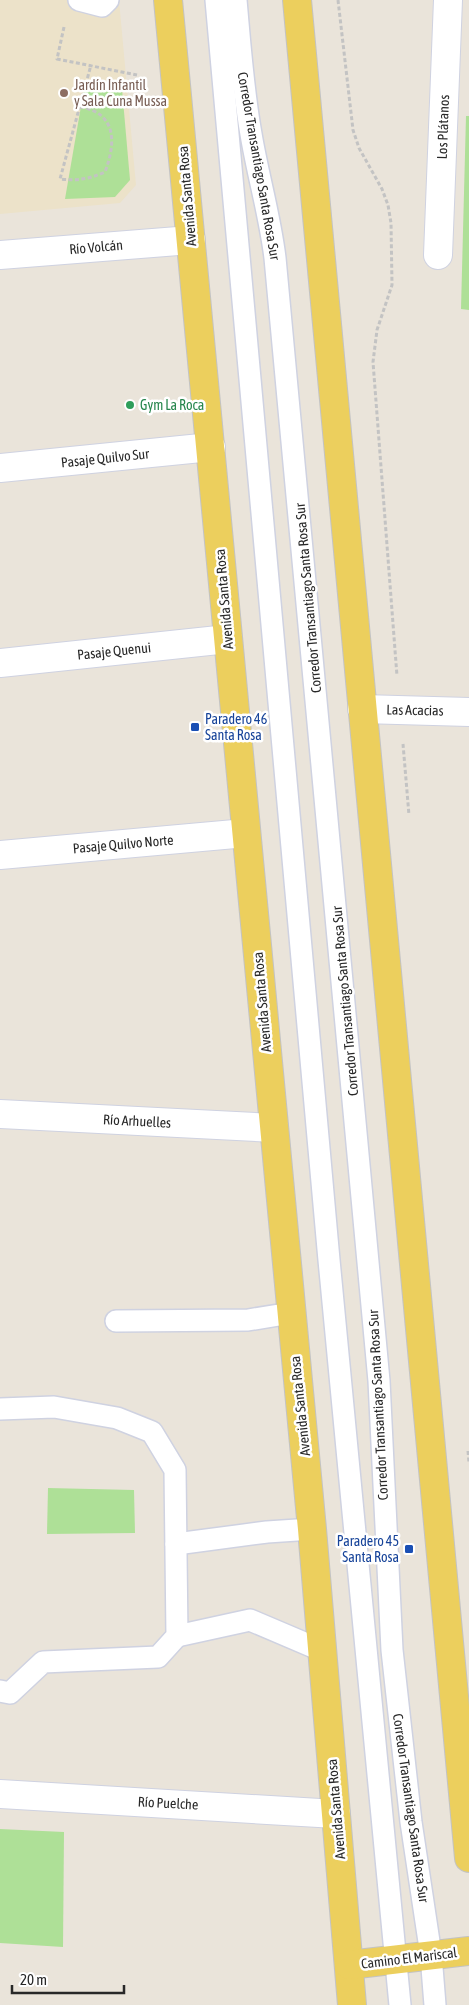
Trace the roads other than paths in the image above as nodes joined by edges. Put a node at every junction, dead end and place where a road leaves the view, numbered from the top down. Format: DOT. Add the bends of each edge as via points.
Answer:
graph roads {
  1 [pos="79,0"];
  2 [pos="108,0"];
  3 [pos="168,0"];
  4 [pos="216,0"];
  5 [pos="236,0"];
  6 [pos="297,0"];
  7 [pos="448,0"];
  8 [pos="191,240"];
  9 [pos="438,254"];
  10 [pos="0,255"];
  11 [pos="210,447"];
  12 [pos="0,468"];
  13 [pos="228,640"];
  14 [pos="0,663"];
  15 [pos="362,709"];
  16 [pos="469,712"];
  17 [pos="246,833"];
  18 [pos="0,855"];
  19 [pos="0,1114"];
  20 [pos="274,1128"];
  21 [pos="291,1314"];
  22 [pos="116,1321"];
  23 [pos="0,1409"];
  24 [pos="312,1528"];
  25 [pos="176,1544"];
  26 [pos="177,1636"];
  27 [pos="322,1651"];
  28 [pos="0,1692"];
  29 [pos="0,1794"];
  30 [pos="336,1814"];
  31 [pos="469,1858"];
  32 [pos="469,1951"];
  33 [pos="431,1955"];
  34 [pos="396,1959"];
  35 [pos="349,1964"];
  36 [pos="352,2005"];
  37 [pos="400,2005"];
  38 [pos="435,2005"];
  1 -- 2 [label="lane" via="102,6"];
  3 -- 8 [label="main road, Avenida Santa Rosa"];
  4 -- 34 [label="lane, Corredor Transantiago Santa Rosa Sur" via="328,1250"];
  5 -- 33 [label="lane, Corredor Transantiago Santa Rosa Sur" via="244,92 270,224 277,278 379,1381 392,1650 411,1822"];
  6 -- 15 [label="main road"];
  7 -- 9 [label="street, Los Plátanos"];
  8 -- 10 [label="street, Río Volcán"];
  8 -- 11 [label="main road, Avenida Santa Rosa"];
  11 -- 12 [label="street, Pasaje Quilvo Sur"];
  11 -- 13 [label="main road, Avenida Santa Rosa"];
  13 -- 14 [label="street, Pasaje Quenui"];
  13 -- 17 [label="main road, Avenida Santa Rosa"];
  15 -- 16 [label="street, Las Acacias"];
  15 -- 31 [label="main road"];
  17 -- 18 [label="street, Pasaje Quilvo Norte"];
  17 -- 20 [label="main road, Avenida Santa Rosa"];
  19 -- 20 [label="street, Río Arhuelles"];
  20 -- 21 [label="main road, Avenida Santa Rosa"];
  21 -- 22 [label="lane" via="248,1320"];
  21 -- 24 [label="main road, Avenida Santa Rosa"];
  23 -- 25 [label="lane" via="54,1407 117,1418 152,1432 175,1470"];
  24 -- 25 [label="lane"];
  24 -- 27 [label="main road, Avenida Santa Rosa"];
  25 -- 26 [label="lane"];
  26 -- 27 [label="lane" via="250,1620"];
  26 -- 28 [label="lane" via="158,1657 44,1662 10,1693"];
  27 -- 30 [label="main road, Avenida Santa Rosa"];
  29 -- 30 [label="street, Río Puelche"];
  30 -- 35 [label="main road, Avenida Santa Rosa"];
  32 -- 33 [label="main road, Camino El Mariscal"];
  33 -- 34 [label="main road, Camino El Mariscal"];
  33 -- 38 [label="lane, Corredor Transantiago Santa Rosa Sur"];
  34 -- 35 [label="main road, Camino El Mariscal"];
  34 -- 37 [label="lane, Corredor Transantiago Santa Rosa Sur"];
  35 -- 36 [label="main road, Avenida Santa Rosa"];
}
